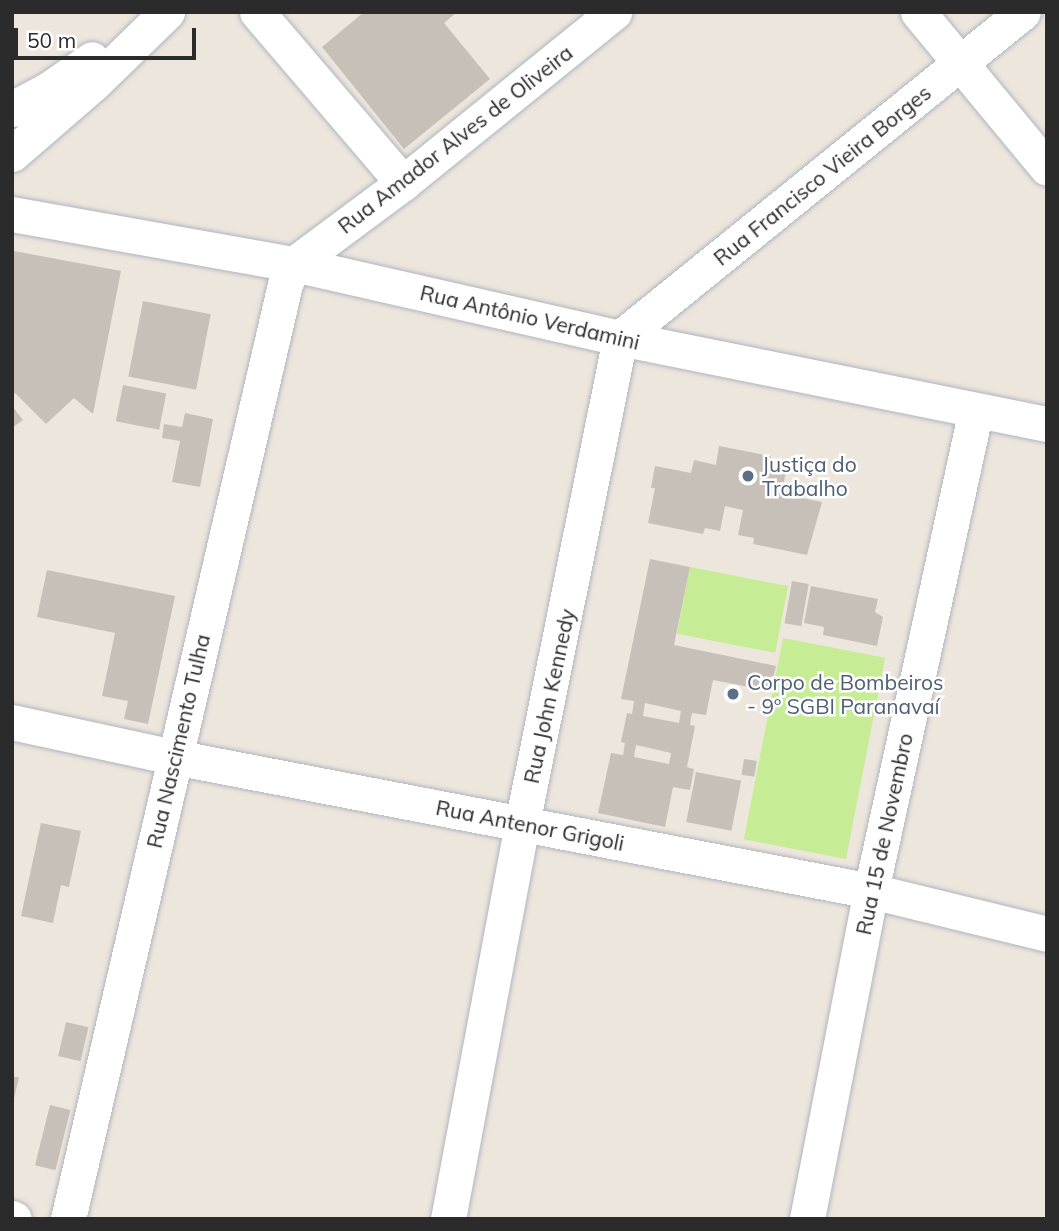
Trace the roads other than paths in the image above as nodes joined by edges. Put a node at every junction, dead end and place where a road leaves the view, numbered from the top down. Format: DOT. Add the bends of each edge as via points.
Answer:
graph roads {
  1 [pos="158,12"];
  2 [pos="167,12"];
  3 [pos="257,12"];
  4 [pos="614,12"];
  5 [pos="918,12"];
  6 [pos="1023,12"];
  7 [pos="961,63"];
  8 [pos="12,109"];
  9 [pos="12,154"];
  10 [pos="1047,169"];
  11 [pos="403,183"];
  12 [pos="12,214"];
  13 [pos="294,264"];
  14 [pos="620,338"];
  15 [pos="976,410"];
  16 [pos="1047,424"];
  17 [pos="12,722"];
  18 [pos="174,757"];
  19 [pos="522,824"];
  20 [pos="871,891"];
  21 [pos="1047,934"];
  22 [pos="68,1219"];
  23 [pos="448,1219"];
  24 [pos="807,1219"];
  1 -- 8 [label="street" via="49,89"];
  2 -- 9 [label="street"];
  3 -- 11 [label="street"];
  4 -- 11 [label="street, Rua Amador Alves de Oliveira"];
  5 -- 7 [label="street"];
  6 -- 7 [label="street, Rua Francisco Vieira Borges"];
  7 -- 10 [label="street"];
  7 -- 14 [label="street, Rua Francisco Vieira Borges"];
  11 -- 13 [label="street, Rua Amador Alves de Oliveira"];
  12 -- 13 [label="street, Rua Antônio Verdamini"];
  13 -- 14 [label="street, Rua Antônio Verdamini"];
  13 -- 18 [label="street, Rua Nascimento Tulha" via="285,284"];
  14 -- 15 [label="street, Rua Antônio Verdamini"];
  14 -- 19 [label="street, Rua John Kennedy"];
  15 -- 16 [label="street, Rua Antônio Verdamini"];
  15 -- 20 [label="street, Rua 15 de Novembro"];
  17 -- 18 [label="street, Rua Antenor Grigoli"];
  18 -- 19 [label="street, Rua Antenor Grigoli"];
  18 -- 22 [label="street, Rua Nascimento Tulha"];
  19 -- 20 [label="street, Rua Antenor Grigoli"];
  19 -- 23 [label="street, Rua John Kennedy"];
  20 -- 21 [label="street, Rua Antenor Grigoli"];
  20 -- 24 [label="street, Rua 15 de Novembro"];
}
